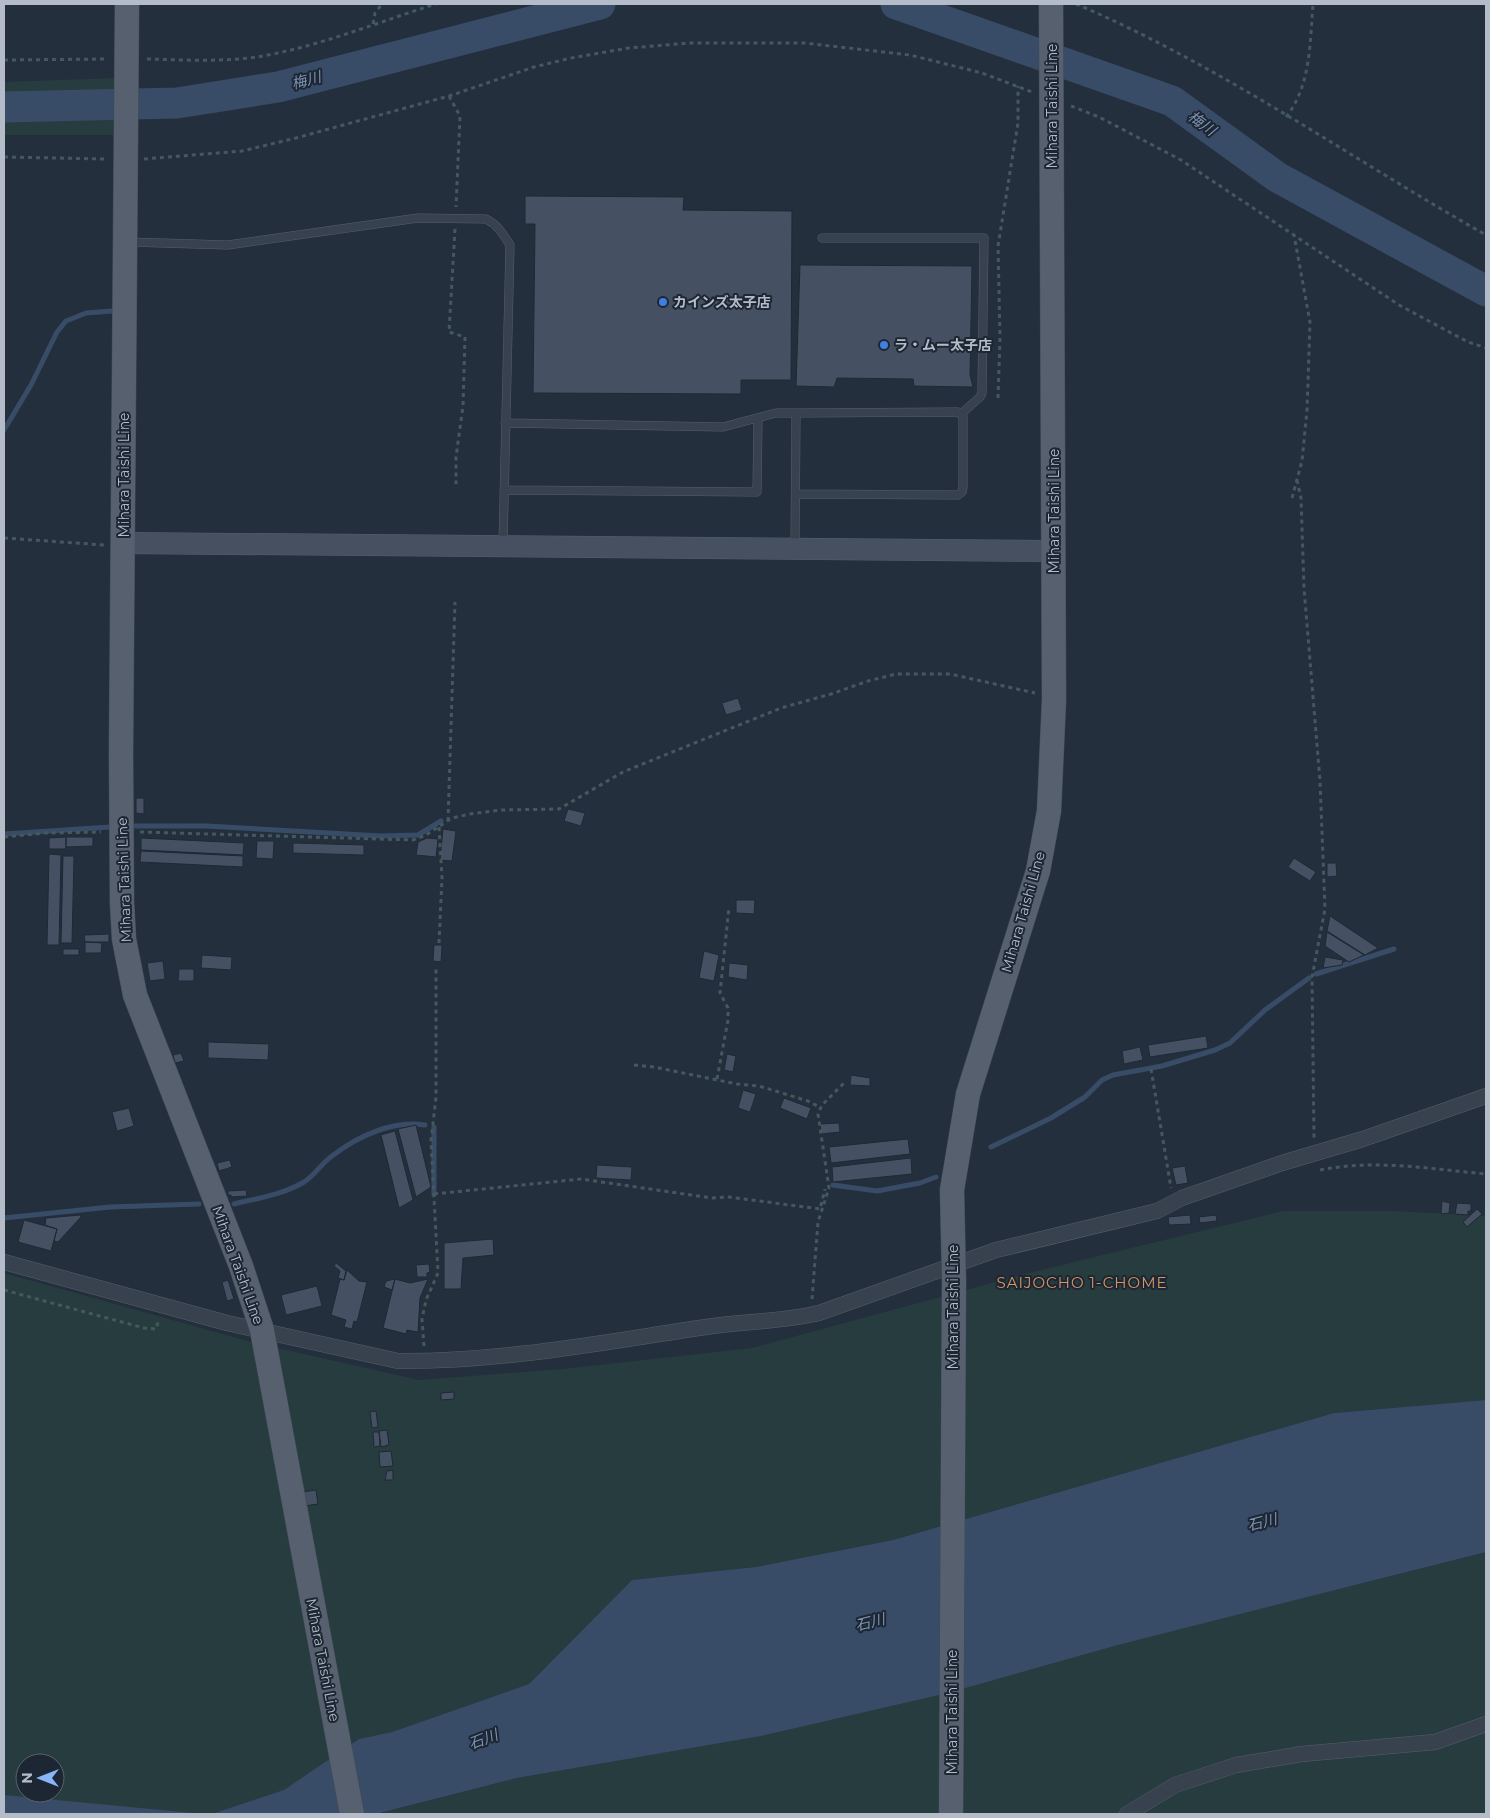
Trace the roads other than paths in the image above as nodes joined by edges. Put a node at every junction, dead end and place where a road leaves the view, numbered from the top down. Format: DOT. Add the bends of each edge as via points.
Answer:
graph roads {
  1 [pos="127,4"];
  2 [pos="1052,4"];
  3 [pos="822,238"];
  4 [pos="124,242"];
  5 [pos="796,412"];
  6 [pos="961,414"];
  7 [pos="758,418"];
  8 [pos="505,423"];
  9 [pos="504,490"];
  10 [pos="796,494"];
  11 [pos="124,542"];
  12 [pos="503,547"];
  13 [pos="795,550"];
  14 [pos="1054,552"];
  15 [pos="1486,1096"];
  16 [pos="4,1262"];
  17 [pos="954,1273"];
  18 [pos="263,1340"];
  19 [pos="1486,1724"];
  20 [pos="352,1814"];
  21 [pos="951,1814"];
  22 [pos="1127,1814"];
  1 -- 4 [label="main road, Mihara Taishi Line"];
  2 -- 14 [label="main road, Mihara Taishi Line"];
  3 -- 6 [label="lane" via="984,238 982,393"];
  4 -- 8 [label="lane" via="228,245 418,218 486,219 497,226 510,245"];
  4 -- 11 [label="main road, Mihara Taishi Line"];
  5 -- 6 [label="lane"];
  5 -- 7 [label="lane"];
  5 -- 10 [label="lane"];
  6 -- 10 [label="lane" via="963,487 958,495"];
  7 -- 8 [label="lane" via="723,427"];
  7 -- 9 [label="lane" via="757,492"];
  8 -- 9 [label="lane"];
  9 -- 12 [label="lane"];
  10 -- 13 [label="lane"];
  11 -- 12 [label="street"];
  11 -- 18 [label="main road, Mihara Taishi Line" via="124,939 135,995 241,1266"];
  12 -- 13 [label="street"];
  13 -- 14 [label="street"];
  14 -- 17 [label="main road, Mihara Taishi Line" via="1054,700 1049,811 1038,871 968,1094 952,1190"];
  15 -- 17 [label="street" via="1182,1198 1157,1212 996,1250"];
  16 -- 18 [label="street" via="164,1305"];
  17 -- 18 [label="street" via="790,1320 739,1322 527,1353 398,1361"];
  17 -- 21 [label="main road, Mihara Taishi Line"];
  18 -- 20 [label="main road, Mihara Taishi Line"];
  19 -- 22 [label="street" via="1435,1742 1302,1754 1236,1765 1175,1785"];
}
